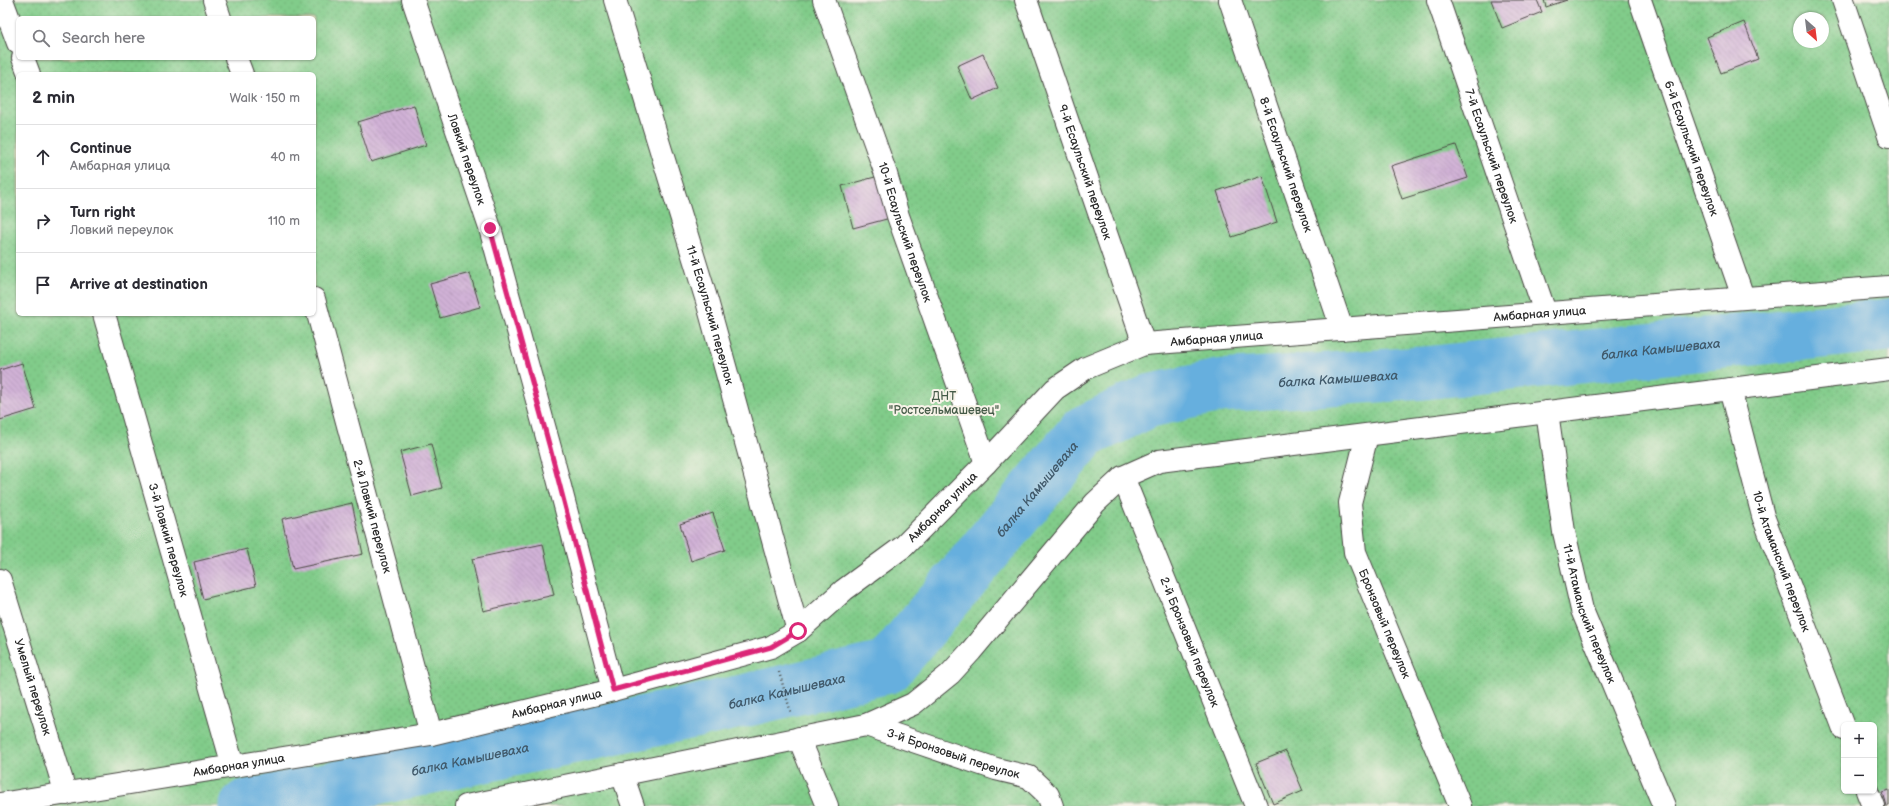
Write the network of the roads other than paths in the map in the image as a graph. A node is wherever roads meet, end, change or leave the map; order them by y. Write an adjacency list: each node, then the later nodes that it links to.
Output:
1 (2, 0): 12 (street)
2 (214, 0): 11 (street)
3 (414, 0): 33 (street, Ловкий переулок)
4 (615, 0): 32 (street, 11-й Есаульский переулок)
5 (824, 0): 29 (street, 10-й Есаульский переулок)
6 (1026, 0): 24 (street, 9-й Есаульский переулок)
7 (1230, 0): 23 (street, 8-й Есаульский переулок)
8 (1438, 0): 21 (street, 7-й Есаульский переулок)
9 (1640, 0): 19 (street, 6-й Есаульский переулок)
10 (1843, 0): 17 (street)
11 (219, 16)
12 (16, 38)
13 (24, 60): 15 (street)
14 (237, 60): 16 (street)
15 (28, 72)
16 (241, 72)
17 (1889, 136)
18 (1889, 287): 19 (street, Амбарная улица)
19 (1743, 297): 21 (street, Амбарная улица)
20 (316, 306): 36 (street, 2-й Ловкий переулок)
21 (1545, 312): 23 (street, Амбарная улица)
22 (105, 316): 38 (street, 3-й Ловкий переулок)
23 (1342, 329): 24 (street, Амбарная улица)
24 (1144, 344): 29 (street, Амбарная улица)
25 (1889, 369): 26 (street)
26 (1730, 389): 27 (street); 34 (street, 10-й Атаманский переулок)
27 (1547, 412): 28 (street); 49 (street, 11-й Атаманский переулок)
28 (1367, 435): 30 (street); 48 (street, Бронзовый переулок)
29 (986, 463): 32 (street, Амбарная улица)
30 (1124, 477): 35 (street); 47 (street, 2-й Бронзовый переулок)
31 (0, 580): 40 (street, Умелый переулок)
32 (798, 631): 33 (street, Амбарная улица)
33 (613, 690): 36 (street, Амбарная улица)
34 (1841, 722)
35 (866, 725): 37 (street); 46 (street, 3-й Бронзовый переулок)
36 (431, 734): 38 (street, Амбарная улица)
37 (799, 738): 39 (street); 45 (street)
38 (233, 766): 40 (street, Амбарная улица)
39 (622, 774): 43 (street); 44 (street)
40 (66, 794): 42 (street, Амбарная улица)
41 (1868, 794): 50 (street)
42 (0, 804)
43 (466, 806)
44 (633, 806)
45 (827, 806)
46 (1052, 806)
47 (1256, 806)
48 (1460, 806)
49 (1664, 806)
50 (1873, 806)

